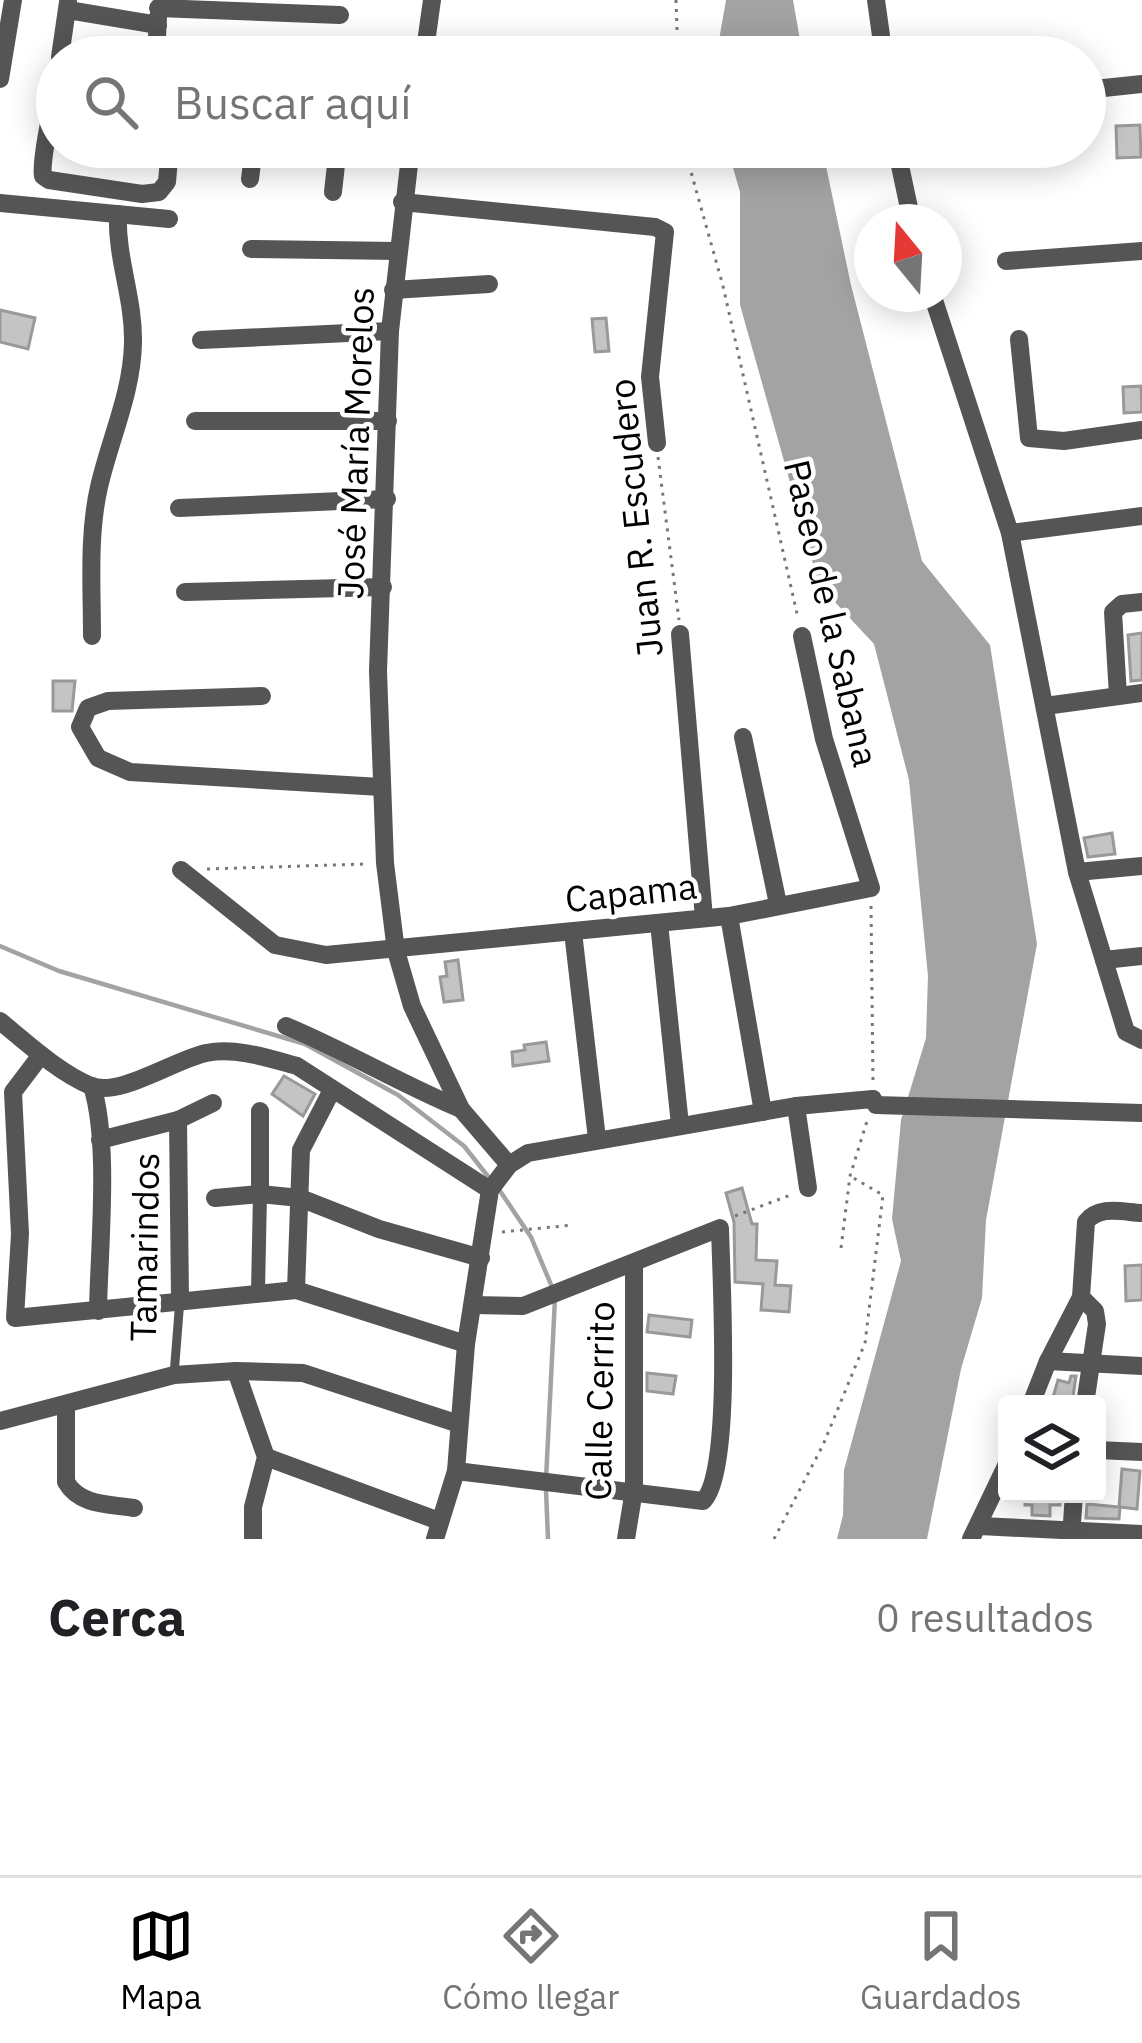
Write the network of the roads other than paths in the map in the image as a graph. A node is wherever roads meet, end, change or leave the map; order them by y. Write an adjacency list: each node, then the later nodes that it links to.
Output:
1 (13, 0): 11 (street)
2 (432, 0): 9 (street)
3 (876, 0): 10 (street)
4 (68, 5): 6 (street); 8 (street)
5 (269, 6): 6 (street); 7 (street)
6 (158, 11)
7 (340, 15)
8 (64, 36)
9 (426, 36)
10 (881, 36)
11 (0, 79)
12 (1142, 84): 13 (street)
13 (1106, 88)
14 (41, 168): 15 (street)
15 (168, 168)
16 (251, 168): 20 (street)
17 (336, 168): 21 (street)
18 (408, 168): 23 (street, José María Morelos)
19 (900, 168): 24 (street)
20 (250, 179)
21 (333, 192)
22 (0, 202): 25 (street)
23 (402, 202): 28 (street, José María Morelos); 40 (street, Juan R. Escudero)
24 (908, 204)
25 (118, 214): 26 (street); 49 (street)
26 (169, 218)
27 (251, 249): 28 (street)
28 (397, 251): 32 (street, José María Morelos)
29 (1142, 251): 30 (street)
30 (1006, 261)
31 (489, 284): 32 (street)
32 (393, 290): 34 (street, José María Morelos)
33 (938, 312): 44 (street)
34 (390, 331): 36 (street); 37 (street, José María Morelos)
35 (1019, 339): 39 (street)
36 (201, 340)
37 (388, 421): 38 (street); 41 (street, José María Morelos)
38 (196, 422)
39 (1142, 430)
40 (657, 443)
41 (387, 499): 42 (street); 45 (street, José María Morelos)
42 (179, 508)
43 (1142, 516): 44 (street)
44 (1010, 533): 54 (street)
45 (383, 587): 46 (street); 56 (street, José María Morelos)
46 (185, 592)
47 (1142, 602): 53 (street)
48 (680, 634): 63 (street, Juan R. Escudero)
49 (92, 635)
50 (802, 636): 60 (street, Paseo de la Sabana)
51 (1142, 693): 53 (street)
52 (262, 696): 56 (street)
53 (1118, 696): 54 (street)
54 (1045, 706): 59 (street)
55 (743, 737): 61 (street)
56 (381, 787): 66 (street, José María Morelos)
57 (1142, 866): 59 (street)
58 (181, 870): 66 (street, Capama)
59 (1077, 872): 68 (street)
60 (871, 888): 61 (street, Capama)
61 (778, 904): 62 (street, Capama)
62 (729, 916): 63 (street, Capama); 80 (street)
63 (704, 918): 64 (street, Capama)
64 (659, 922): 65 (street, Capama); 83 (street)
65 (573, 932): 66 (street, Capama); 84 (street)
66 (396, 951): 78 (street, José María Morelos)
67 (1142, 956): 68 (street)
68 (1105, 960): 71 (street)
69 (0, 1021): 72 (street)
70 (286, 1026): 78 (street)
71 (1142, 1040)
72 (41, 1055): 73 (street); 75 (street)
73 (92, 1086): 74 (street); 85 (street)
74 (332, 1090): 86 (street); 90 (street)
75 (6, 1091): 99 (street)
76 (213, 1103): 82 (street)
77 (796, 1106): 80 (street); 81 (street); 87 (street)
78 (461, 1108): 86 (street)
79 (260, 1111): 88 (street)
80 (763, 1112): 83 (street)
81 (1142, 1113)
82 (178, 1120): 85 (street); 97 (street, Tamarindos)
83 (680, 1125): 84 (street)
84 (597, 1139): 86 (street)
85 (100, 1140): 99 (street)
86 (498, 1179): 92 (street)
87 (808, 1189)
88 (260, 1194): 89 (street); 90 (street); 95 (street)
89 (215, 1198)
90 (300, 1198): 92 (street); 94 (street)
91 (1142, 1213): 96 (street)
92 (481, 1258): 98 (street)
93 (634, 1265): 98 (street); 116 (street, Calle Cerrito); 116 (street)
94 (296, 1290): 95 (street); 100 (street)
95 (258, 1291): 97 (street)
96 (1081, 1297): 101 (street); 102 (street)
97 (180, 1299): 99 (street); 105 (lane, Tamarindos)
98 (473, 1304): 100 (street)
99 (98, 1311)
100 (466, 1344): 110 (street)
101 (1048, 1361): 102 (street); 106 (street)
102 (1090, 1364): 103 (street); 107 (street)
103 (1142, 1366)
104 (236, 1371): 105 (street); 110 (street); 113 (street)
105 (174, 1375): 108 (street)
106 (1035, 1395)
107 (1085, 1395)
108 (66, 1406): 109 (street); 118 (street)
109 (0, 1421)
110 (459, 1424): 114 (street)
111 (1106, 1450): 112 (street)
112 (1142, 1452)
113 (266, 1457): 119 (street); 123 (street)
114 (455, 1471): 116 (street); 119 (street)
115 (998, 1484): 120 (street)
116 (634, 1490): 124 (street, Calle Cerrito)
117 (1073, 1503): 121 (street)
118 (134, 1508)
119 (437, 1530)
120 (975, 1533): 121 (street)
121 (1071, 1534): 122 (street)
122 (1142, 1534)
123 (253, 1539)
124 (626, 1539)

